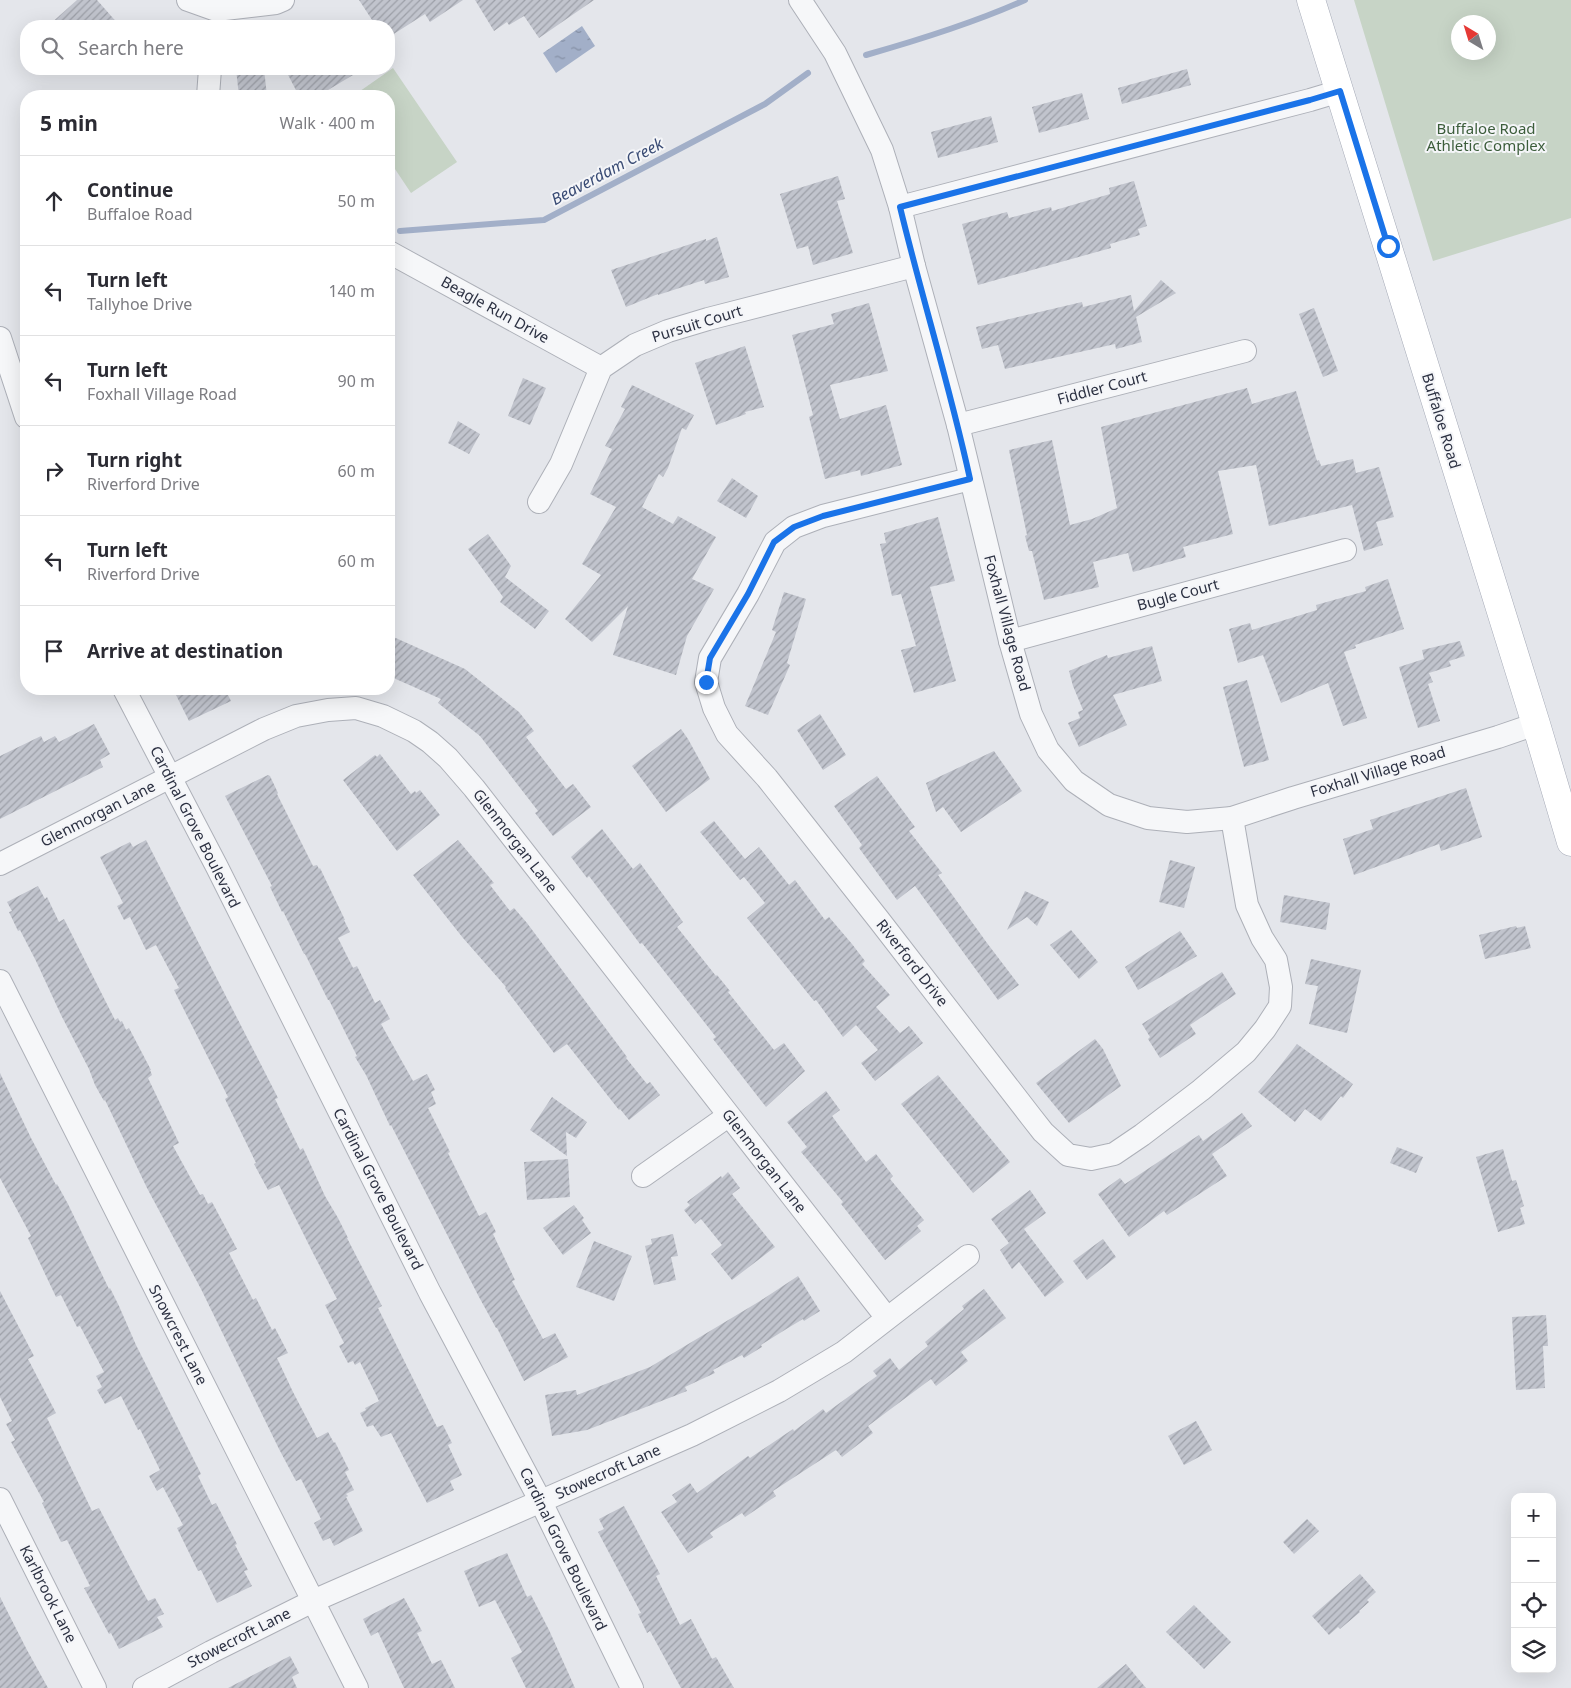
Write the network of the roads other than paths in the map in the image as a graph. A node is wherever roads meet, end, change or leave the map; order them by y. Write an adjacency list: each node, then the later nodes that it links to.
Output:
1 (188, 0): 5 (street)
2 (283, 0): 5 (street)
3 (800, 0): 9 (street, Foxhall Village Road)
4 (1311, 0): 8 (main road, Buffaloe Road)
5 (215, 18)
6 (210, 75): 7 (street)
7 (208, 90)
8 (1340, 91): 9 (street); 22 (main road, Buffaloe Road)
9 (900, 207): 11 (street, Foxhall Village Road)
10 (395, 255): 14 (street, Beagle Run Drive)
11 (914, 266): 14 (street, Pursuit Court); 16 (street, Foxhall Village Road)
12 (0, 338): 15 (street)
13 (1245, 351): 16 (street, Fiddler Court)
14 (601, 368): 18 (street)
15 (20, 399)
16 (958, 425): 17 (street, Foxhall Village Road)
17 (970, 479): 20 (street, Foxhall Village Road); 24 (street, Riverford Drive)
18 (539, 502)
19 (1345, 550): 20 (street, Bugle Court)
20 (1010, 641): 24 (street, Foxhall Village Road)
21 (127, 695): 23 (street, Cardinal Grove Boulevard)
22 (1536, 724): 24 (street, Foxhall Village Road); 25 (main road, Buffaloe Road)
23 (170, 777): 26 (street, Glenmorgan Lane); 28 (street, Glenmorgan Lane); 33 (street, Cardinal Grove Boulevard)
24 (1232, 818)
25 (1571, 842)
26 (0, 864)
27 (0, 981): 34 (street, Snowcrest Lane)
28 (728, 1116): 29 (street); 31 (street, Glenmorgan Lane)
29 (643, 1176)
30 (968, 1256): 31 (street, Stowecroft Lane)
31 (887, 1318): 33 (street, Stowecroft Lane)
32 (0, 1500): 35 (street, Karlbrook Lane)
33 (541, 1502): 34 (street, Stowecroft Lane); 38 (street, Cardinal Grove Boulevard)
34 (313, 1601): 36 (street, Stowecroft Lane); 37 (street, Snowcrest Lane)
35 (95, 1688)
36 (144, 1688)
37 (357, 1688)
38 (632, 1688)

